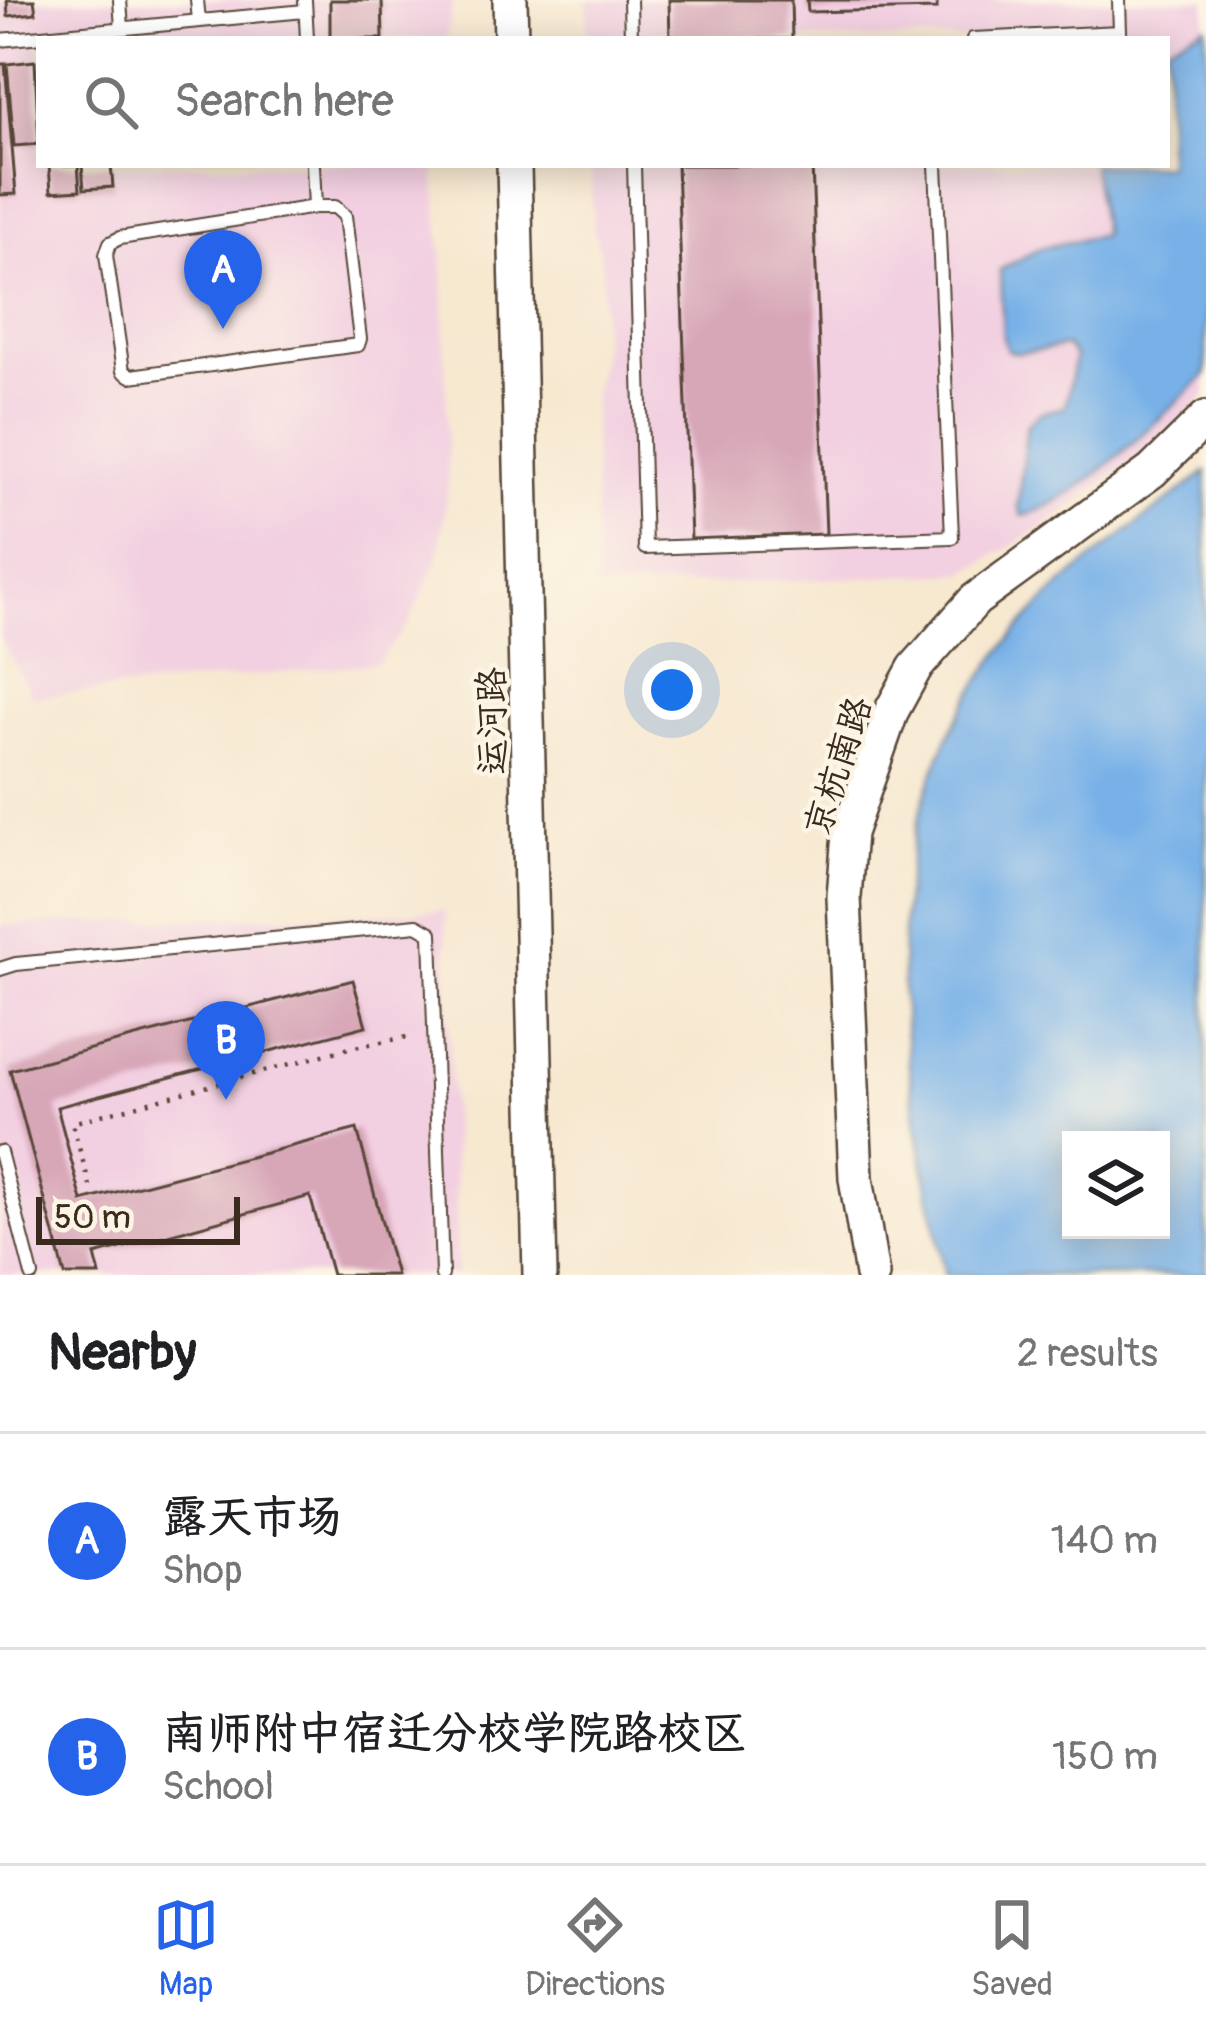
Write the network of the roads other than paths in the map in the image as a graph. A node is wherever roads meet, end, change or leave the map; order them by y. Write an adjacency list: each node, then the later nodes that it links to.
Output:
1 (120, 0): 8 (lane)
2 (197, 0): 7 (lane)
3 (510, 0): 12 (street)
4 (630, 0): 13 (lane)
5 (1119, 0): 14 (lane)
6 (305, 6): 7 (lane); 11 (lane)
7 (199, 21): 8 (lane)
8 (122, 28): 10 (lane)
9 (36, 36): 15 (lane)
10 (41, 36)
11 (307, 36)
12 (511, 36)
13 (631, 36)
14 (1036, 36)
15 (0, 40)
16 (313, 168): 20 (lane)
17 (514, 168): 26 (street, 运河路)
18 (634, 168): 19 (lane)
19 (936, 168)
20 (315, 208): 20 (lane)
21 (1206, 418): 27 (street, 京杭南路)
22 (0, 969): 25 (lane)
23 (0, 1152): 24 (lane)
24 (32, 1275)
25 (442, 1275)
26 (540, 1275)
27 (872, 1275)

